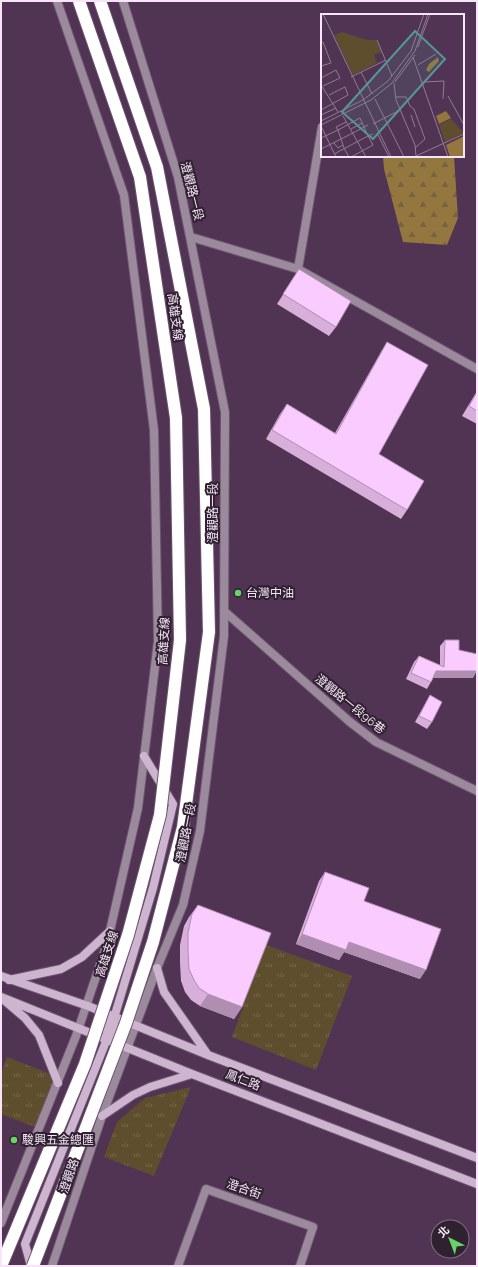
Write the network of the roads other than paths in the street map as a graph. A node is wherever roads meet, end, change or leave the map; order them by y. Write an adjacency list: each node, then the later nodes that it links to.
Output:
1 (57, 1): 10 (street)
2 (79, 1): 31 (highway, 高雄支線, bridge)
3 (100, 1): 32 (highway, 高雄支線, bridge)
4 (123, 1): 6 (street, 澄觀路一段)
5 (321, 133): 7 (street)
6 (191, 237): 7 (street); 9 (street, 澄觀路一段)
7 (298, 269): 8 (street)
8 (477, 369)
9 (224, 611): 11 (street, 澄觀路一段96巷); 13 (street, 澄觀路一段)
10 (144, 756): 12 (street); 19 (main road)
11 (477, 791)
12 (110, 931): 15 (main road); 17 (street)
13 (157, 968): 20 (street, 澄觀路一段); 24 (main road)
14 (1, 976): 15 (main road, 鳳仁路)
15 (9, 980): 17 (main road, 鳳仁路)
16 (1, 997): 21 (main road, 鳳仁路); 26 (main road)
17 (88, 1006): 18 (main road, 鳳仁路); 21 (street)
18 (106, 1014): 19 (main road, 鳳仁路); 22 (main road)
19 (114, 1018): 20 (main road, 鳳仁路); 22 (main road)
20 (136, 1027): 23 (street, 澄觀路); 24 (main road, 鳳仁路)
21 (80, 1028): 22 (main road, 鳳仁路); 26 (street)
22 (110, 1041): 23 (main road, 鳳仁路); 32 (main road)
23 (128, 1048): 25 (main road, 鳳仁路); 27 (street, 澄觀路)
24 (208, 1055): 28 (main road, 鳳仁路)
25 (192, 1074): 27 (main road); 29 (main road, 鳳仁路)
26 (58, 1083): 30 (street)
27 (102, 1116): 33 (street, 澄觀路)
28 (477, 1158)
29 (477, 1184)
30 (1, 1224)
31 (1, 1266)
32 (32, 1266)
33 (52, 1266)
34 (178, 1266): 35 (street, 澄合街)
35 (300, 1266)

